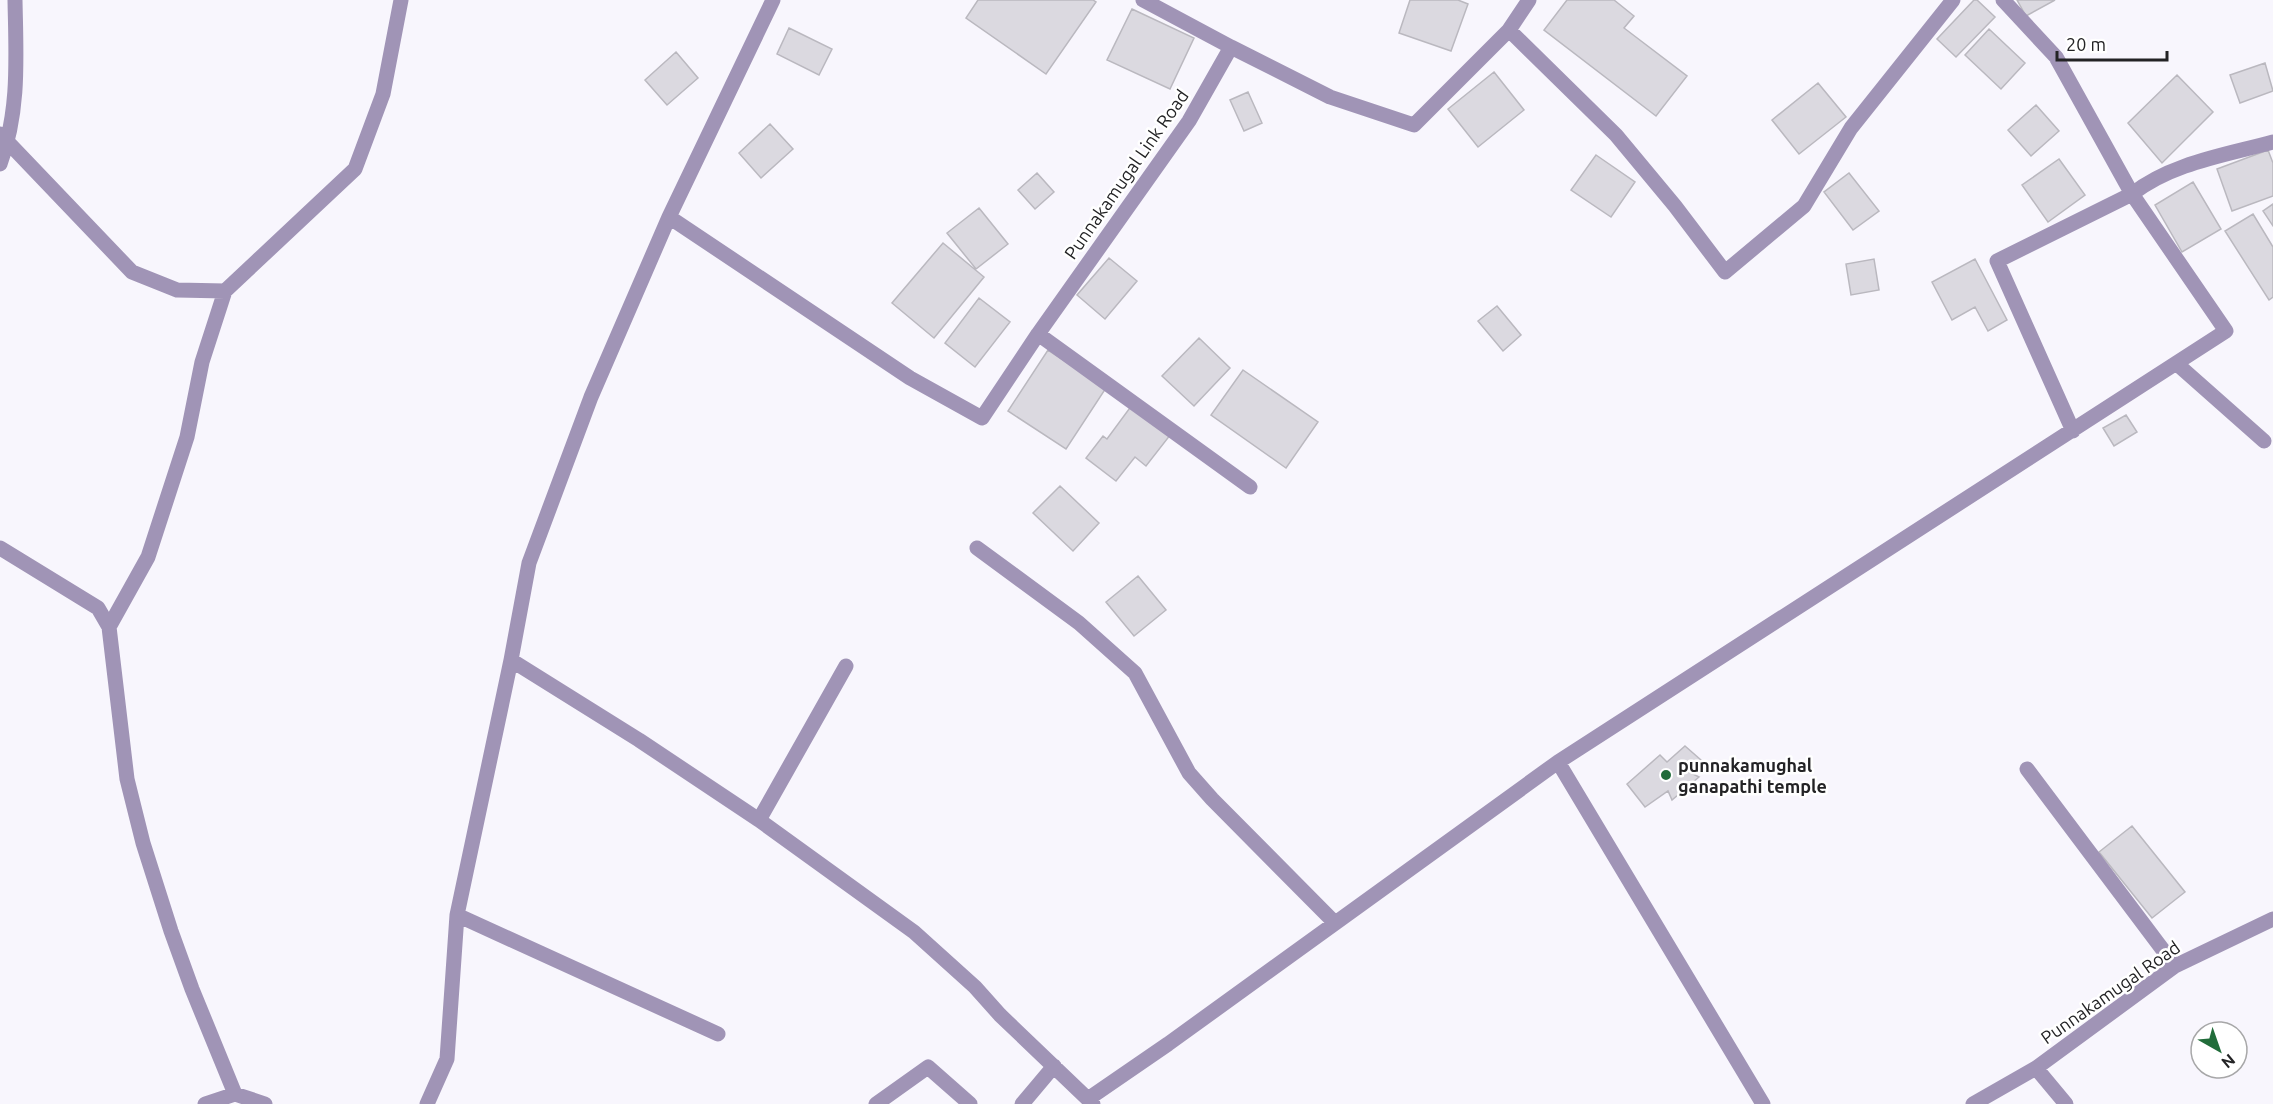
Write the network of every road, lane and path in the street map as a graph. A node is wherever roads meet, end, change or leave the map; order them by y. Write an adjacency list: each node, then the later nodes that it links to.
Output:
1 (15, 0): 10 (street)
2 (401, 0): 15 (street)
3 (773, 0): 14 (street)
4 (1143, 0): 9 (street)
5 (1529, 0): 8 (street)
6 (1953, 0): 8 (street)
7 (2003, 0): 13 (street)
8 (1509, 30): 9 (street)
9 (1231, 47): 16 (street, Punnakamugal Link Road)
10 (4, 137): 12 (street); 15 (street)
11 (2273, 142): 13 (street)
12 (0, 164)
13 (2132, 194): 17 (street); 18 (street)
14 (669, 217): 16 (street, Punnakamugal Link Road); 24 (street)
15 (225, 291): 23 (street)
16 (1038, 334): 20 (street)
17 (2176, 364): 18 (street); 19 (street)
18 (2073, 431): 26 (street)
19 (2264, 441)
20 (1250, 487)
21 (0, 548): 23 (street)
22 (977, 548): 31 (street)
23 (109, 627): 36 (street)
24 (511, 660): 28 (street); 29 (street)
25 (846, 666): 28 (street)
26 (1558, 762): 31 (street); 44 (street)
27 (2027, 769): 32 (street)
28 (759, 820): 34 (street)
29 (457, 915): 33 (street); 40 (street)
30 (2273, 919): 32 (street, Punnakamugal Road)
31 (1334, 922): 37 (street)
32 (2175, 966): 35 (street, Punnakamugal Road)
33 (718, 1034)
34 (1054, 1066): 37 (street); 43 (street)
35 (2036, 1068): 45 (street, Punnakamugal Road); 46 (street)
36 (235, 1094): 38 (street); 39 (street)
37 (1090, 1101)
38 (205, 1104)
39 (265, 1104)
40 (427, 1104)
41 (876, 1104): 42 (street)
42 (970, 1104)
43 (1022, 1104)
44 (1763, 1104)
45 (1973, 1104)
46 (2066, 1104)

